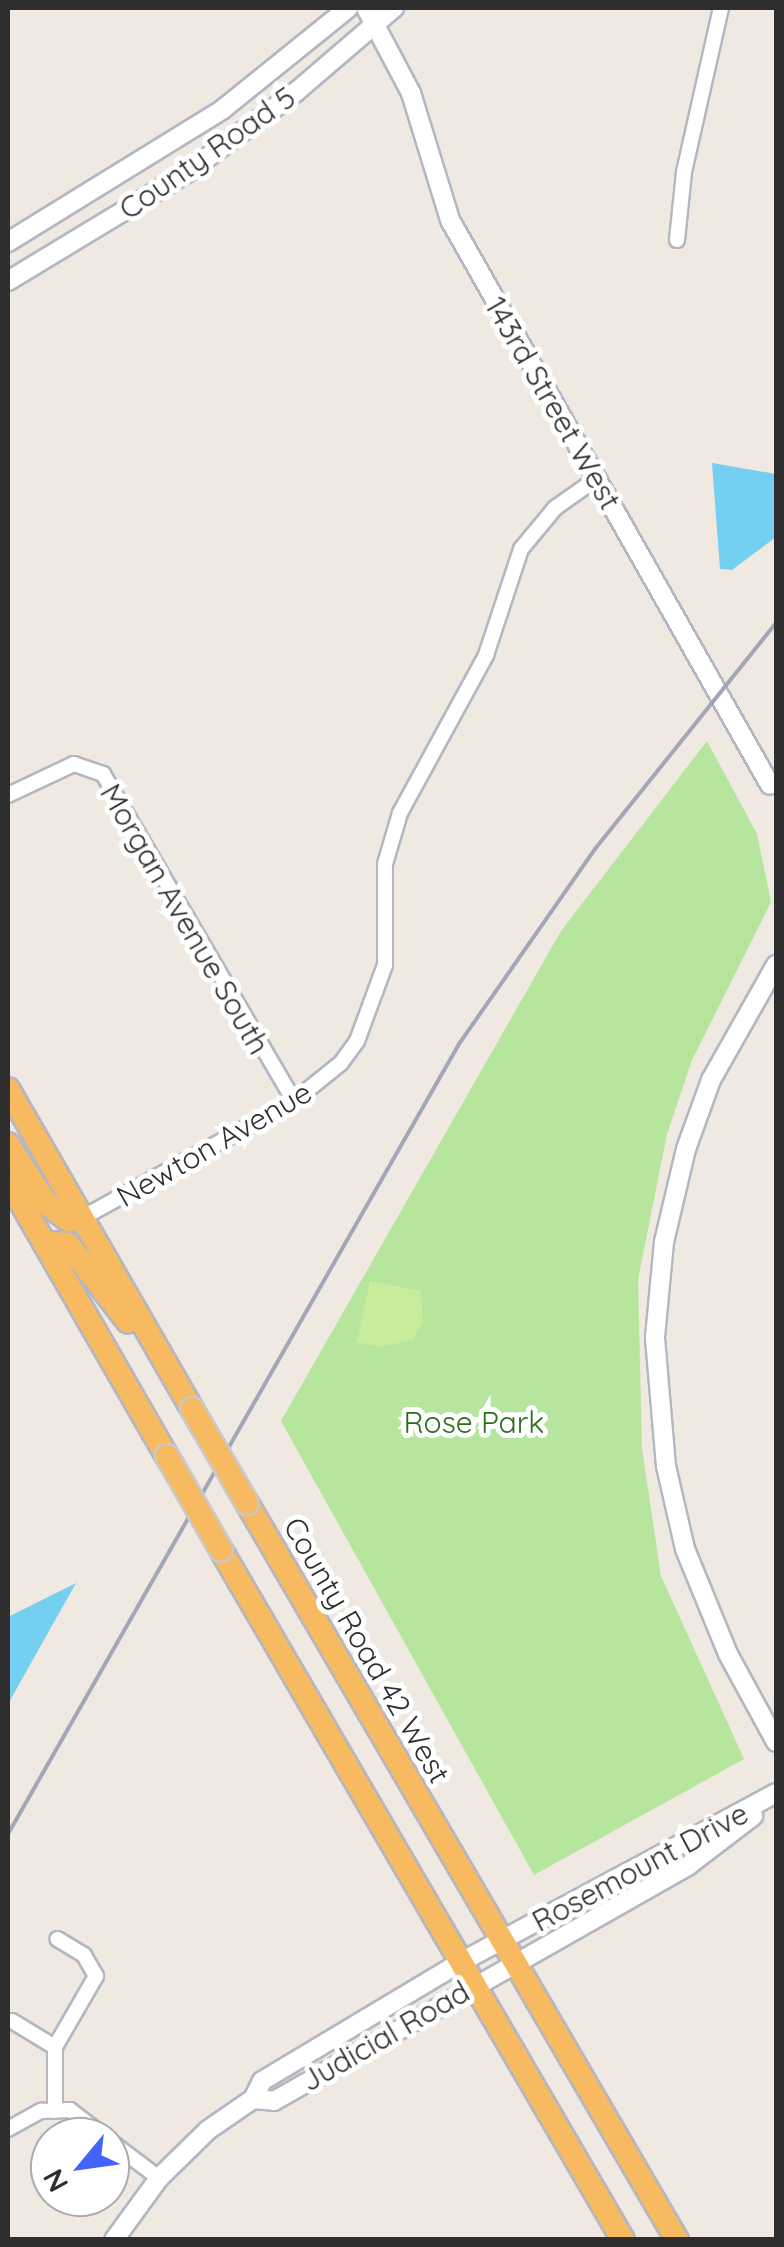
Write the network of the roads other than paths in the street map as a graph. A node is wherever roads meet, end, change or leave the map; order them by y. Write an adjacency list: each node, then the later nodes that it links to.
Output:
1 (348, 8): 7 (street, County Road 5)
2 (366, 8): 5 (street, 143rd Street West)
3 (394, 8): 5 (street, County Road 5)
4 (720, 8): 6 (street)
5 (376, 25): 8 (street, County Road 5); 9 (street, 143rd Street West)
6 (678, 240)
7 (8, 242)
8 (8, 281)
9 (596, 479): 10 (street, 143rd Street West); 14 (street, Newton Avenue)
10 (774, 789)
11 (8, 795): 14 (street, Morgan Avenue South)
12 (776, 965): 20 (street)
13 (8, 1090): 17 (highway, County Road 42 West)
14 (294, 1102): 17 (street, Newton Avenue)
15 (8, 1144): 17 (highway)
16 (8, 1180): 18 (highway)
17 (82, 1218): 19 (highway, County Road 42 West)
18 (44, 1243): 19 (highway); 24 (highway, bridge)
19 (192, 1409): 23 (highway, County Road 42 West, bridge)
20 (776, 1742)
21 (776, 1796): 23 (street, Rosemount Drive)
22 (57, 1939): 27 (street)
23 (508, 1950): 24 (street, Judicial Road); 25 (street, Judicial Road); 36 (highway, County Road 42 West)
24 (462, 1962): 25 (highway); 28 (street, Judicial Road)
25 (474, 1984): 28 (street, Judicial Road); 35 (highway)
26 (12, 2021): 27 (street)
27 (56, 2047): 29 (street)
28 (253, 2099): 33 (street, Judicial Road)
29 (55, 2111): 30 (street); 31 (street)
30 (79, 2117)
31 (8, 2129)
32 (130, 2156): 33 (street)
33 (160, 2178): 34 (street, Judicial Road)
34 (114, 2240)
35 (623, 2240)
36 (677, 2240)

